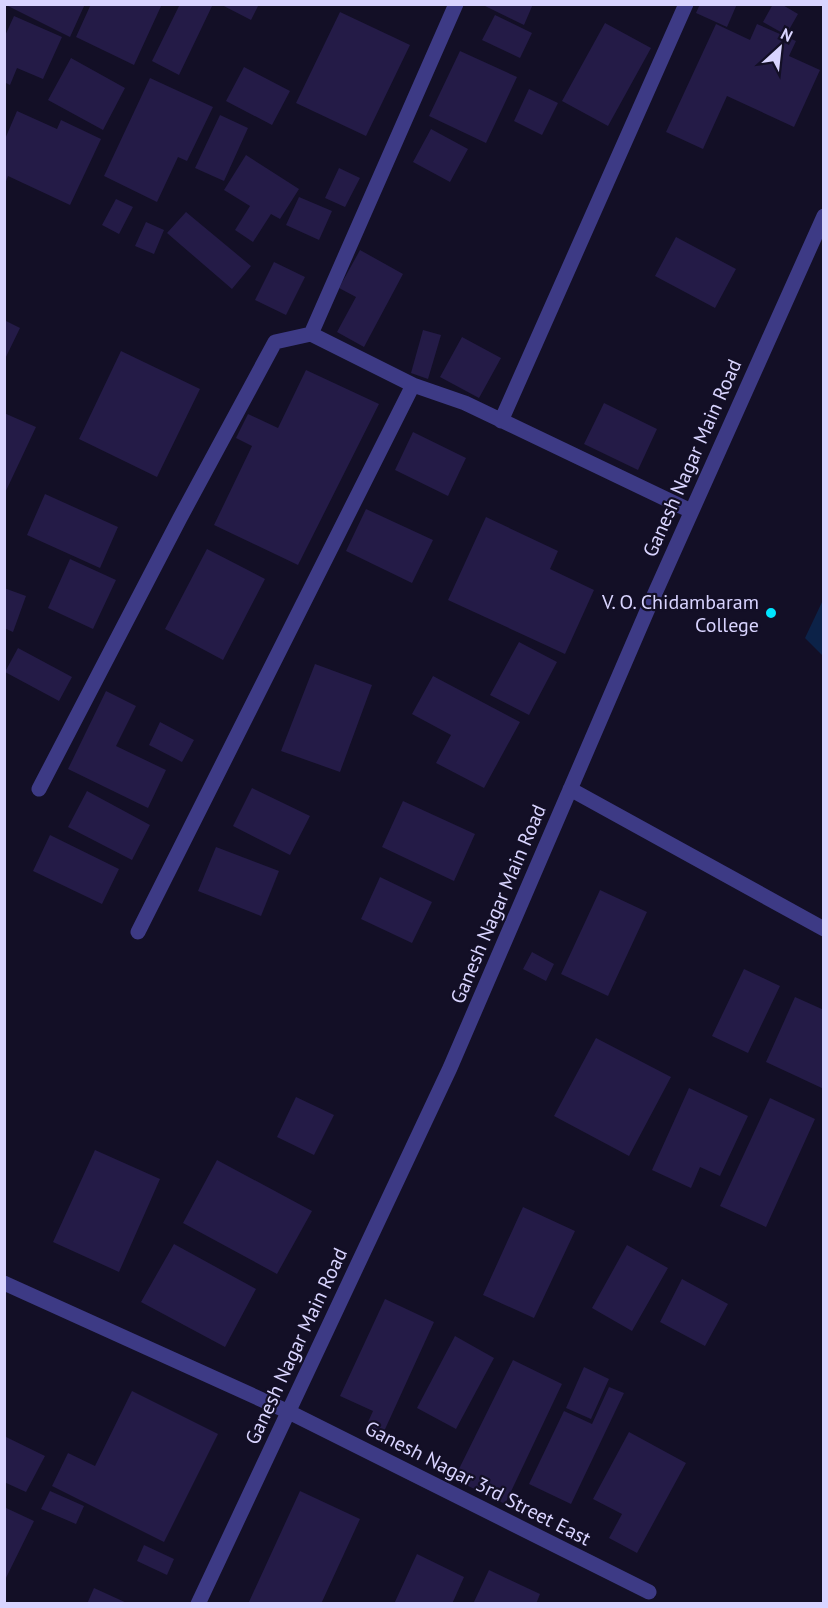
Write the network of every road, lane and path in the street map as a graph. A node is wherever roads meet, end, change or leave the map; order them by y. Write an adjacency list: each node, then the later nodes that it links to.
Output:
1 (456, 4): 4 (street)
2 (686, 4): 6 (street)
3 (824, 216): 7 (street, Ganesh Nagar Main Road)
4 (311, 334): 5 (street); 8 (street)
5 (413, 385): 6 (street); 11 (street)
6 (501, 421): 7 (street)
7 (691, 511): 9 (street, Ganesh Nagar Main Road)
8 (39, 789)
9 (570, 789): 10 (street); 13 (street, Ganesh Nagar Main Road)
10 (824, 929)
11 (138, 932)
12 (4, 1283): 13 (street, Ganesh Nagar 3rd Street East)
13 (289, 1412): 14 (street, Ganesh Nagar 3rd Street East); 15 (street, Ganesh Nagar Main Road)
14 (649, 1592)
15 (198, 1604)

